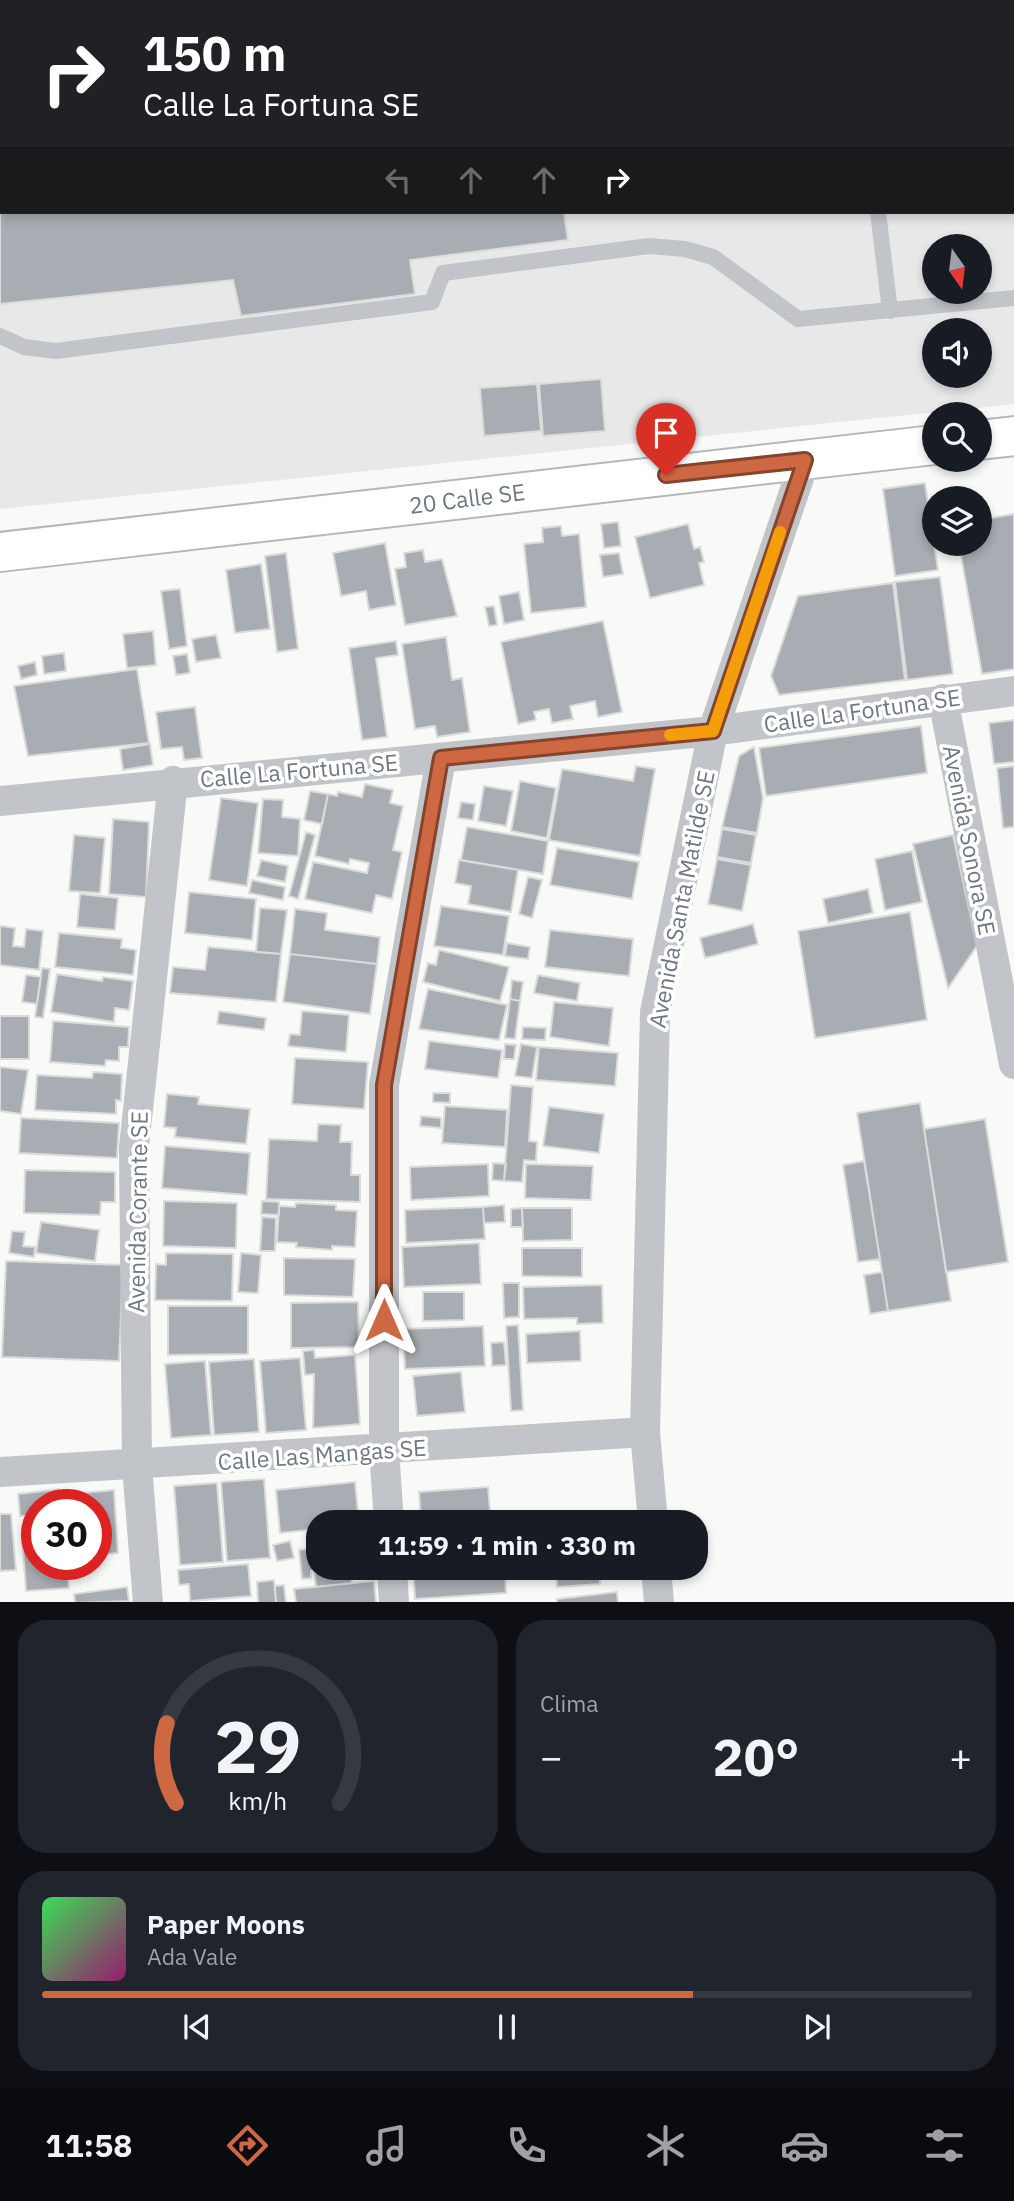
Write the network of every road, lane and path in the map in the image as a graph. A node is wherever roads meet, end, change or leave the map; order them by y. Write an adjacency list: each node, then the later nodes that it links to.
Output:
1 (878, 214): 3 (lane)
2 (1014, 298): 3 (lane)
3 (890, 311): 4 (lane)
4 (0, 336)
5 (1014, 436): 6 (street)
6 (992, 439)
7 (922, 446): 8 (street, 20 Calle SE)
8 (805, 460): 9 (street, 20 Calle SE); 12 (street, Avenida Santa Matilde SE)
9 (0, 552)
10 (1014, 691): 11 (street, Calle La Fortuna SE)
11 (943, 699): 12 (street, Calle La Fortuna SE); 16 (street, Avenida Sonora SE)
12 (713, 731): 13 (street, Calle La Fortuna SE); 17 (street, Avenida Santa Matilde SE)
13 (441, 758): 14 (street, Calle La Fortuna SE); 18 (street)
14 (173, 781): 15 (street, Calle La Fortuna SE); 19 (street, Avenida Corante SE)
15 (0, 801)
16 (1013, 1051)
17 (645, 1432): 18 (street, Calle Las Mangas SE); 22 (street, Avenida Santa Matilde SE)
18 (384, 1450): 19 (street, Calle Las Mangas SE); 21 (street)
19 (137, 1466): 20 (street, Calle Las Mangas SE); 25 (street, Avenida Corante SE)
20 (0, 1472)
21 (388, 1510)
22 (652, 1510)
23 (393, 1580): 26 (street)
24 (657, 1580): 27 (street)
25 (148, 1602)
26 (394, 1602)
27 (659, 1602)

